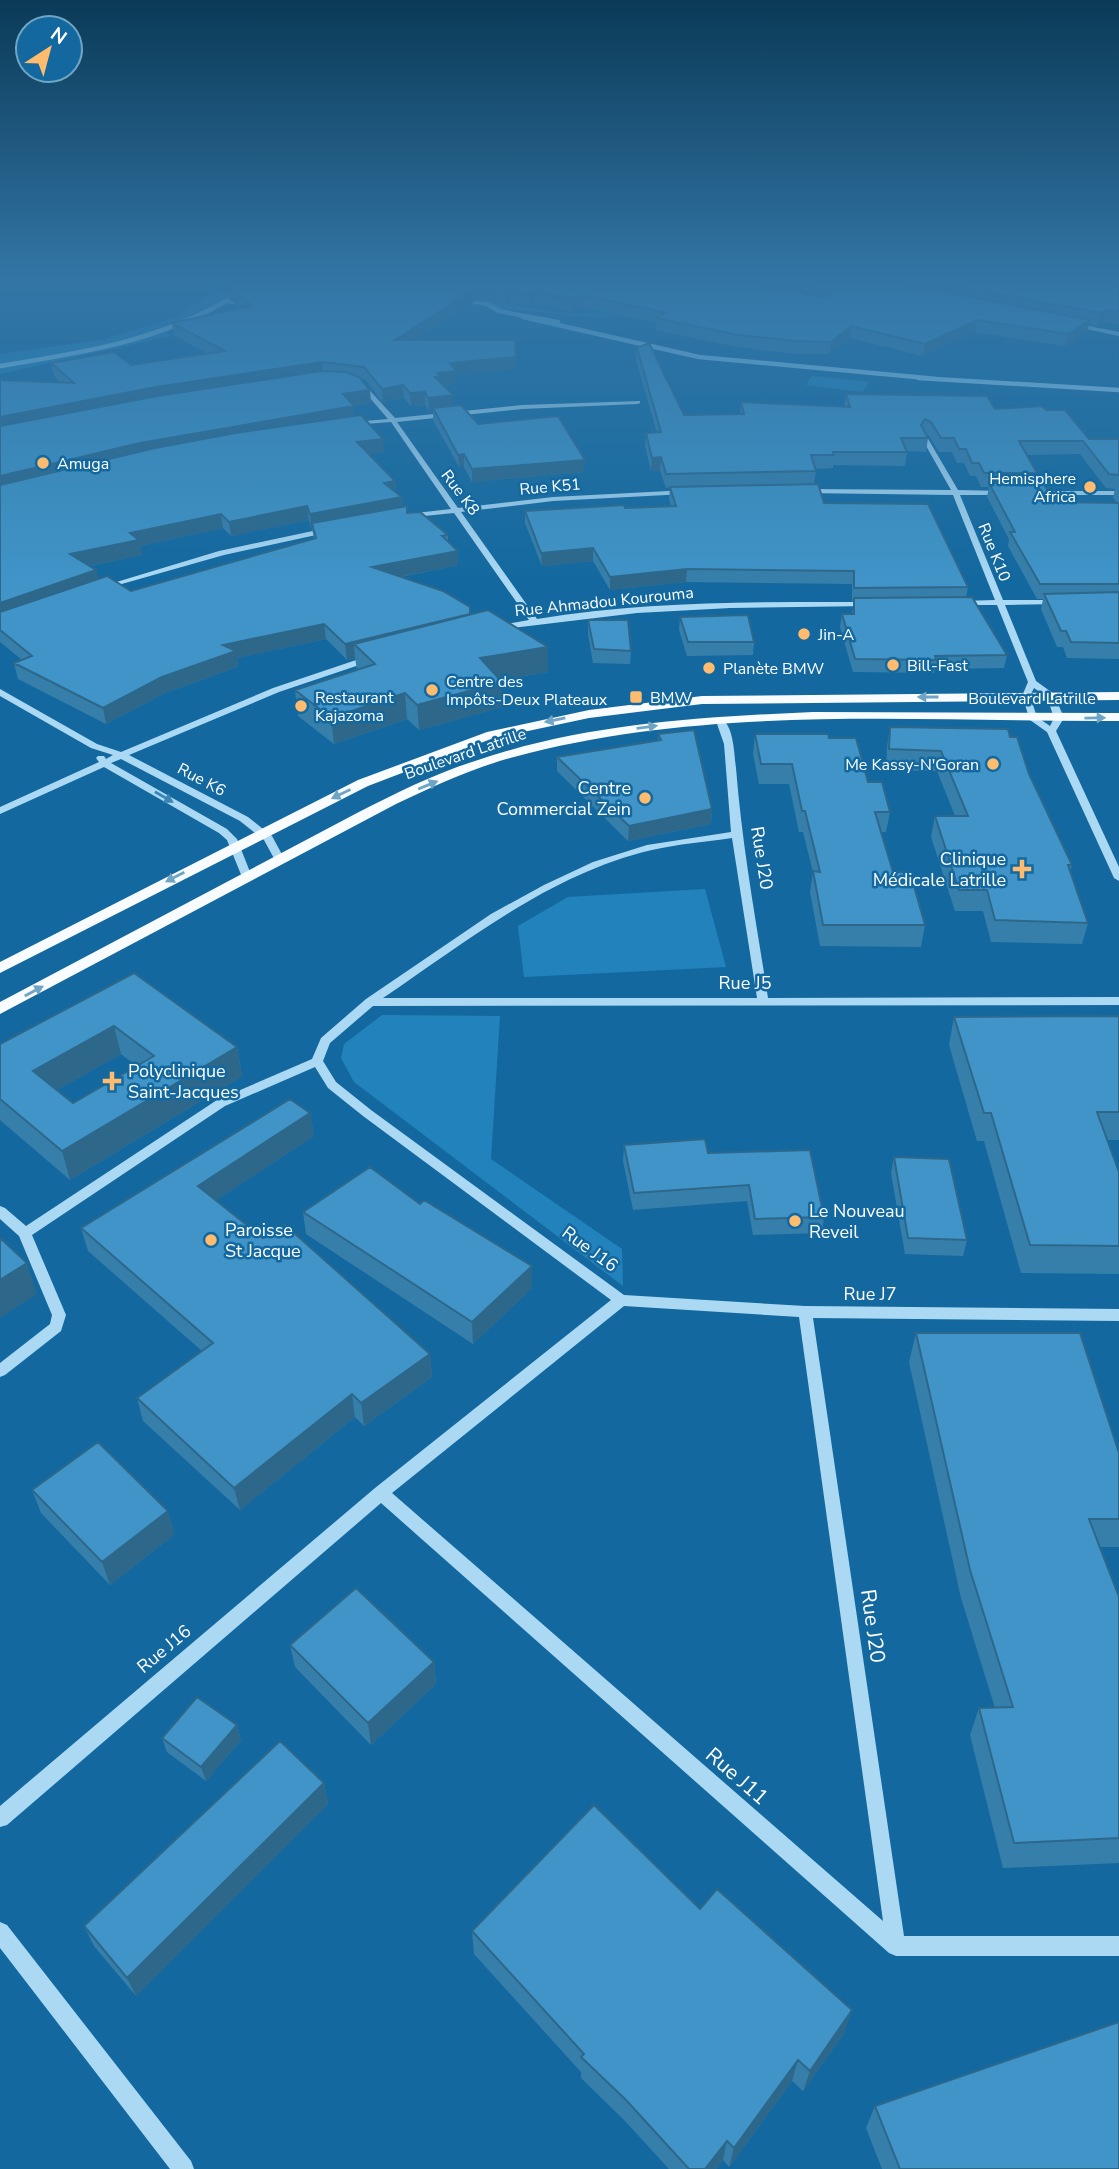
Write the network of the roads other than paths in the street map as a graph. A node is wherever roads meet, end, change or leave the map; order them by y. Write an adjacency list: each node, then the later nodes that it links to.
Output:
1 (352, 379): 3 (street, Rue K8)
2 (638, 402): 3 (street)
3 (392, 419): 4 (street); 12 (street, Rue K8)
4 (339, 426)
5 (924, 437): 8 (street, Rue K10)
6 (789, 491): 8 (street)
7 (694, 492): 12 (street, Rue K51)
8 (956, 493): 9 (street); 16 (street, Rue K10)
9 (1010, 493)
10 (1024, 493): 11 (street)
11 (1119, 493)
12 (457, 509): 13 (street, Rue K51); 20 (street, Rue K8)
13 (397, 518)
14 (334, 528): 15 (street)
15 (97, 589)
16 (1001, 602): 17 (street); 19 (street); 23 (street, Rue K10)
17 (1066, 602)
18 (886, 603): 20 (street, Rue Ahmadou Kourouma)
19 (952, 603)
20 (534, 621): 21 (street, Rue Ahmadou Kourouma)
21 (494, 629)
22 (387, 654): 33 (street)
23 (1032, 682): 25 (street); 26 (street)
24 (0, 692): 32 (street, Rue K6)
25 (1026, 696): 26 (main road, Boulevard Latrille); 28 (street); 36 (main road, Boulevard Latrille, one-way to 36)
26 (1051, 696): 27 (main road, Boulevard Latrille); 31 (street)
27 (1119, 696)
28 (1033, 718): 30 (main road, Boulevard Latrille); 31 (main road, Boulevard Latrille)
29 (1119, 718): 31 (main road, Boulevard Latrille, one-way to 29)
30 (721, 721): 37 (street, Rue J20); 39 (main road, Boulevard Latrille, one-way to 30)
31 (1055, 724): 41 (street)
32 (94, 746): 33 (street, Rue K6); 34 (street)
33 (121, 755): 34 (street); 36 (street, Rue K6)
34 (104, 764): 35 (street); 38 (street, Rue K6, one-way to 38)
35 (0, 811)
36 (263, 832): 38 (main road, Boulevard Latrille); 39 (street, Rue K6)
37 (736, 834): 43 (street, Rue J20); 45 (street)
38 (236, 845): 40 (street); 42 (main road, Boulevard Latrille, one-way to 42)
39 (280, 860): 40 (main road, Boulevard Latrille)
40 (247, 877): 46 (main road, Boulevard Latrille, one-way to 40)
41 (1119, 878)
42 (0, 968)
43 (763, 1001): 44 (street, Rue J5); 45 (street, Rue J5)
44 (1119, 1001)
45 (370, 1002): 47 (street)
46 (0, 1009)
47 (317, 1061): 49 (street); 50 (street, Rue J16)
48 (0, 1211): 49 (street)
49 (25, 1233): 53 (street)
50 (621, 1300): 51 (street, Rue J7); 54 (street, Rue J16)
51 (805, 1312): 52 (street, Rue J7); 57 (street, Rue J20)
52 (1119, 1315)
53 (0, 1371)
54 (381, 1493): 55 (street, Rue J16); 57 (street, Rue J11)
55 (0, 1818)
56 (0, 1932): 59 (street)
57 (896, 1945): 58 (street)
58 (1119, 1946)
59 (183, 2169)

